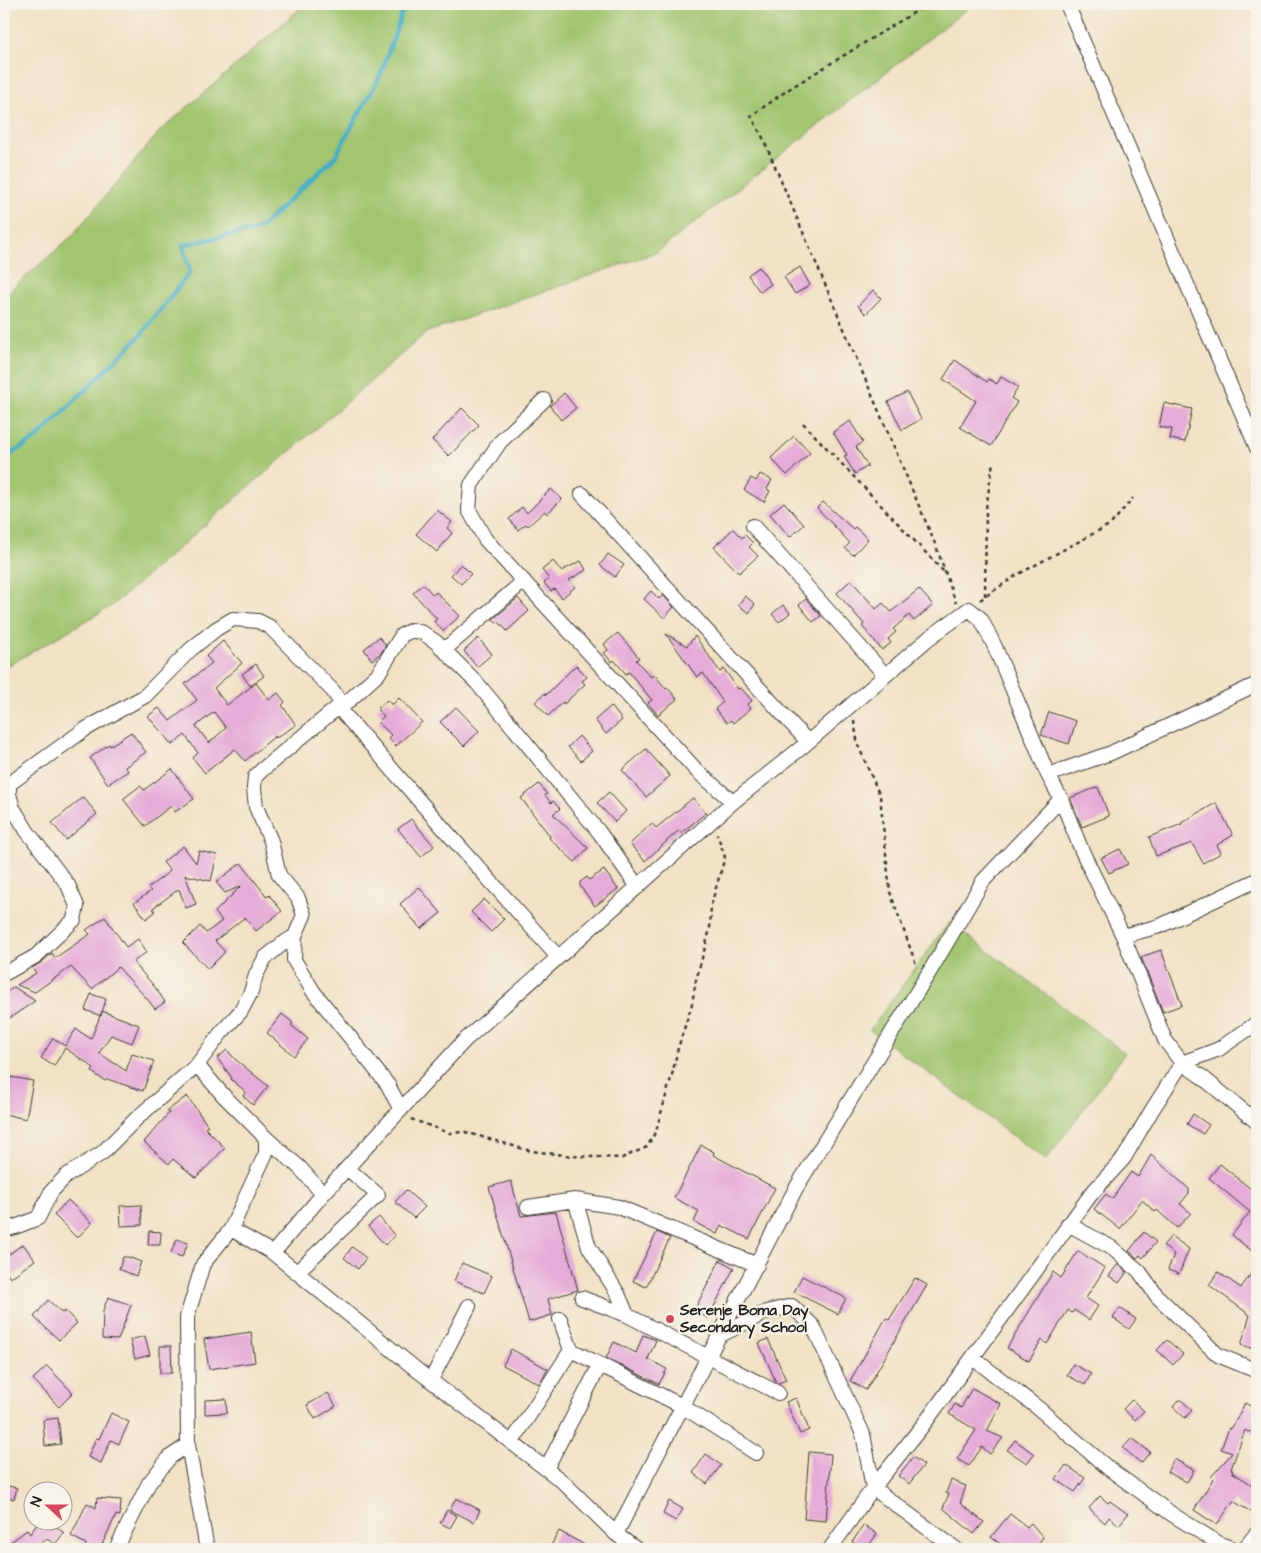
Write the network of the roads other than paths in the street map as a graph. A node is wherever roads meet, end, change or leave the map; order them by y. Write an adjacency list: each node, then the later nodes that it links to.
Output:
1 (1068, 4): 3 (street)
2 (544, 400): 6 (street)
3 (1257, 448)
4 (582, 494): 11 (street)
5 (753, 526): 8 (street)
6 (524, 581): 7 (street); 14 (street)
7 (444, 650): 10 (street); 16 (street)
8 (885, 675): 11 (street); 12 (street)
9 (1257, 684): 12 (street)
10 (340, 706): 17 (street); 19 (street); 20 (street)
11 (808, 742): 14 (street)
12 (1048, 775): 13 (street)
13 (1061, 799): 18 (street); 35 (street)
14 (733, 802): 16 (street)
15 (1257, 880): 18 (street)
16 (638, 886): 19 (street)
17 (295, 936): 23 (street); 24 (street)
18 (1123, 936): 22 (street)
19 (558, 957): 24 (street)
20 (4, 974)
21 (1257, 1023): 22 (street)
22 (1182, 1063): 25 (street); 31 (street)
23 (197, 1065): 26 (street); 33 (street)
24 (399, 1112): 27 (street)
25 (1257, 1122)
26 (266, 1138): 28 (street); 32 (street)
27 (347, 1168): 28 (street); 36 (street)
28 (323, 1194): 34 (street)
29 (575, 1200): 30 (street); 35 (street); 39 (street)
30 (528, 1207)
31 (1068, 1224): 44 (street); 46 (street)
32 (231, 1229): 34 (street); 51 (street)
33 (4, 1230)
34 (273, 1253): 36 (street)
35 (757, 1265): 41 (street)
36 (297, 1272): 47 (street)
37 (582, 1298): 39 (street)
38 (469, 1306): 47 (street)
39 (627, 1316): 43 (street)
40 (560, 1319): 42 (street)
41 (721, 1334): 43 (street); 54 (street)
42 (571, 1350): 45 (street); 50 (street)
43 (708, 1358): 48 (street); 49 (street)
44 (973, 1358): 54 (street); 62 (street)
45 (600, 1365): 49 (street); 53 (street)
46 (1257, 1371)
47 (431, 1380): 50 (street)
48 (778, 1394)
49 (682, 1406): 52 (street); 56 (street)
50 (512, 1442): 53 (street)
51 (188, 1445): 57 (street); 58 (street)
52 (756, 1452)
53 (546, 1469): 56 (street)
54 (873, 1488): 60 (street); 61 (street)
55 (1257, 1533): 63 (street)
56 (616, 1534): 59 (street)
57 (116, 1549)
58 (207, 1549)
59 (636, 1549)
60 (830, 1549)
61 (956, 1549)
62 (1234, 1549)
63 (1244, 1549)

